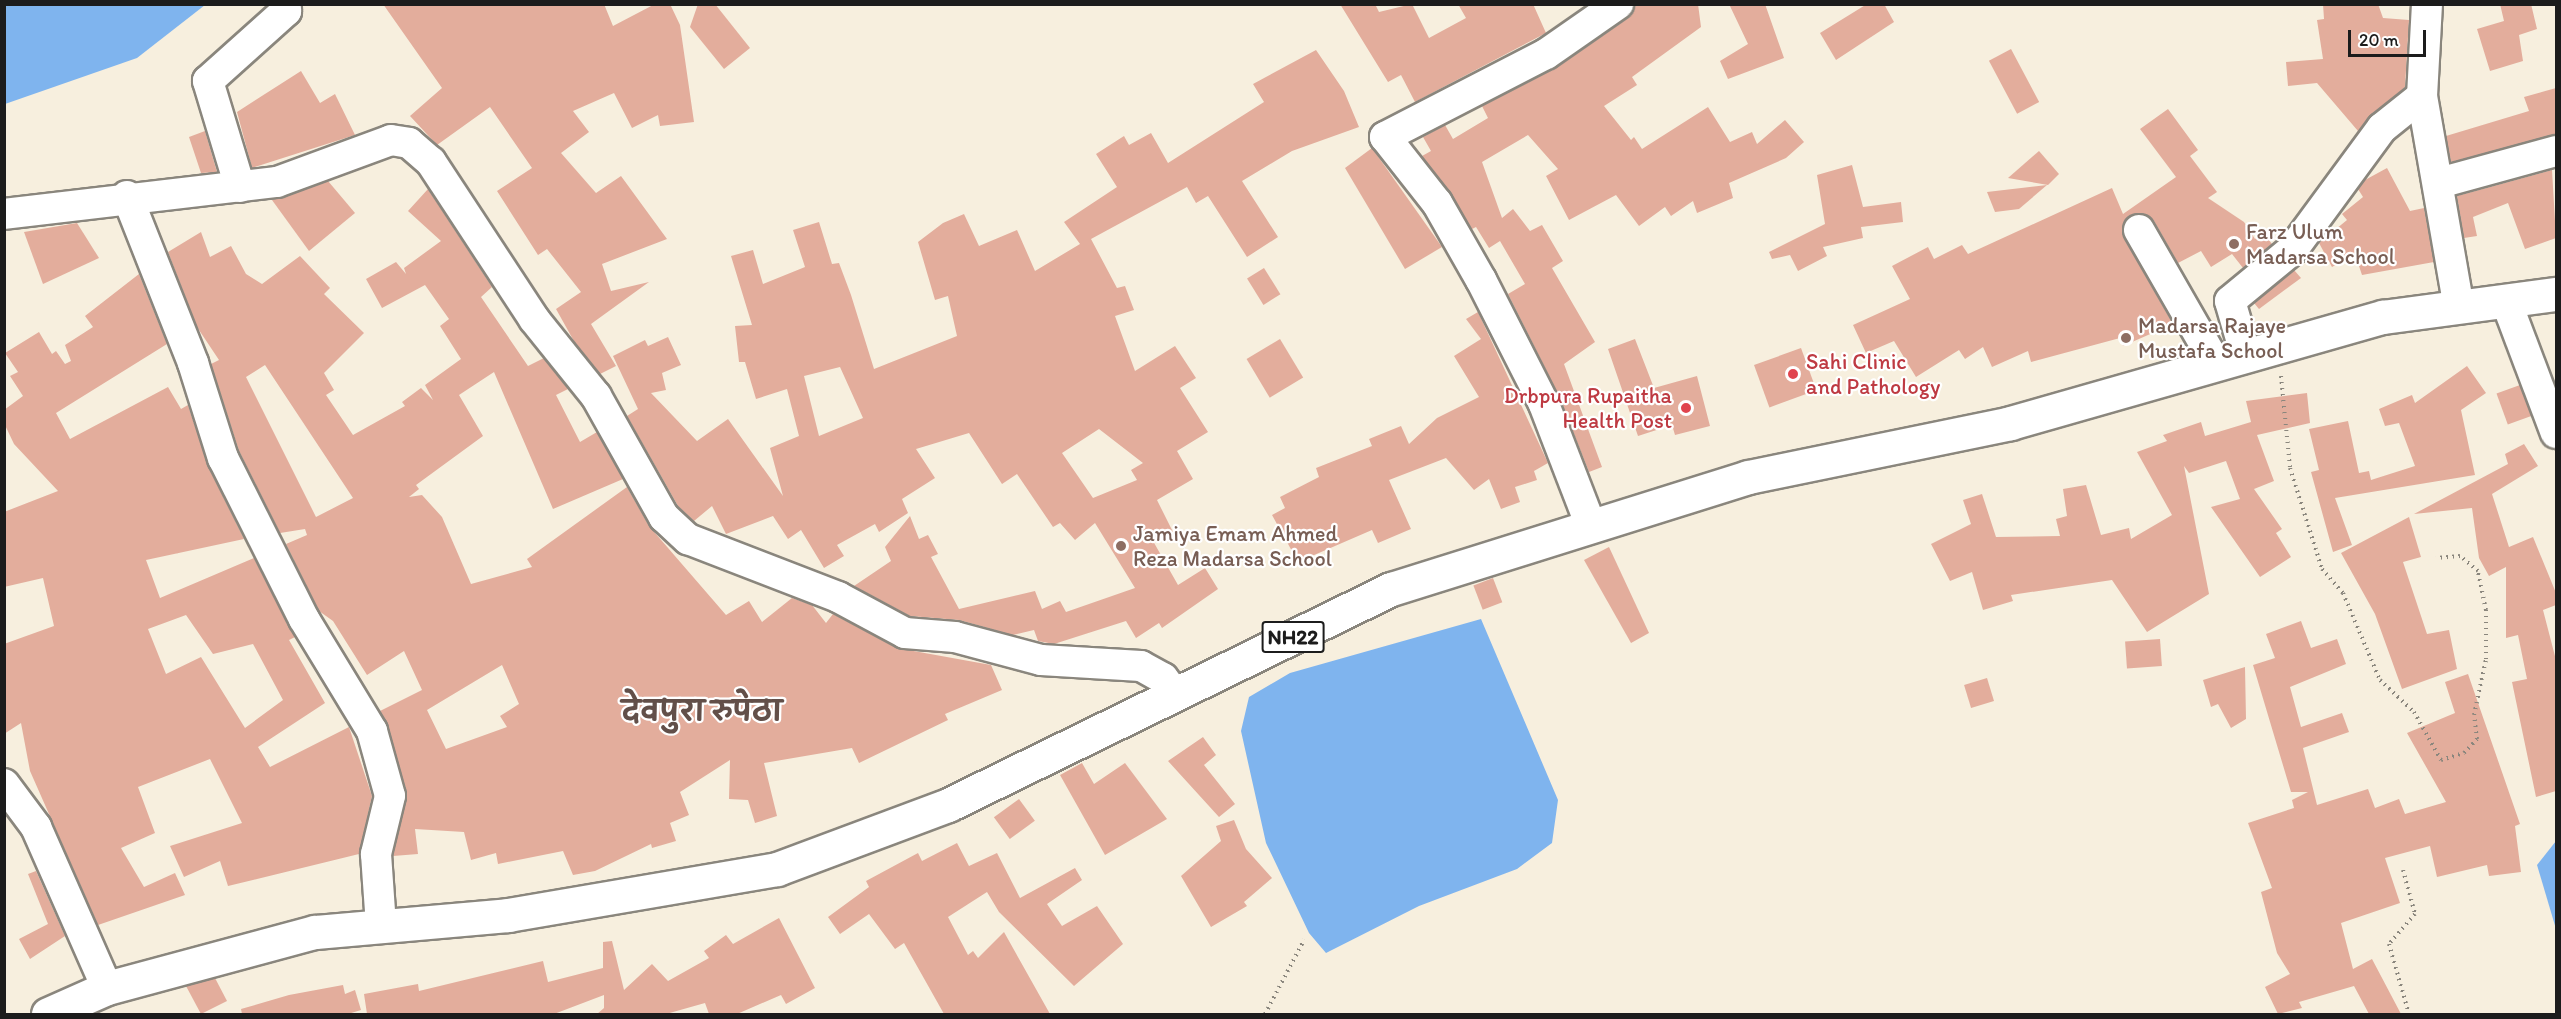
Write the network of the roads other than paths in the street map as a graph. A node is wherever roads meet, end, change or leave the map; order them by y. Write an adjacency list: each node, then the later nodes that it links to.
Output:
1 (285, 4): 7 (street)
2 (1618, 4): 16 (street)
3 (2427, 4): 4 (street)
4 (2422, 96): 6 (street); 14 (street)
5 (2556, 152): 6 (street)
6 (2439, 183): 13 (street)
7 (240, 187): 8 (street); 17 (street)
8 (127, 196): 9 (street); 19 (street)
9 (4, 214)
10 (2139, 230): 14 (street)
11 (2556, 294): 12 (main road, NH22)
12 (2506, 301): 13 (main road, NH22); 15 (street)
13 (2459, 307): 14 (main road, NH22)
14 (2231, 360): 16 (main road, NH22)
15 (2556, 433)
16 (1591, 526): 17 (main road, NH22)
17 (1175, 694): 19 (main road, NH22)
18 (4, 784): 20 (street)
19 (381, 926): 20 (main road, NH22)
20 (106, 988): 21 (main road, NH22)
21 (48, 1014)

